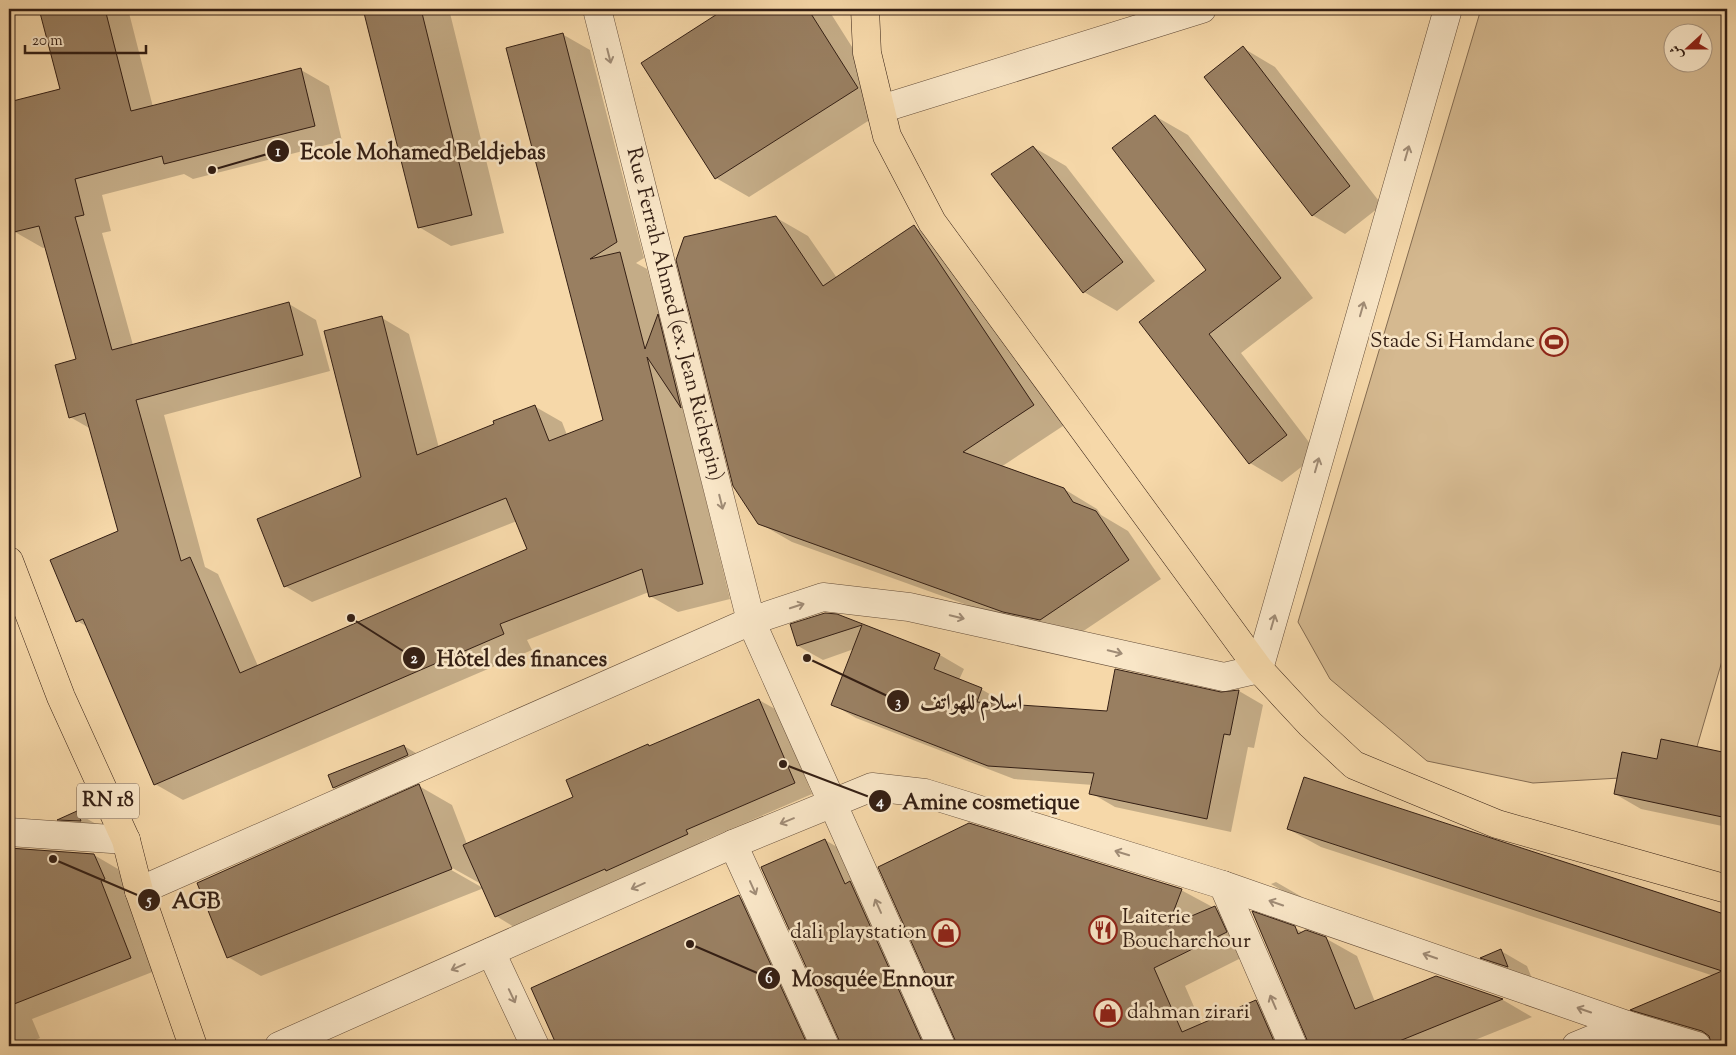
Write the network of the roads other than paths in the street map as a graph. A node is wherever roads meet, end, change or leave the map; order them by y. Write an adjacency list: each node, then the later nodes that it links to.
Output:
1 (597, 9): 7 (street, Rue Ferrah Ahmed (ex. Jean Richepin), one-way to 7)
2 (865, 9): 5 (main road)
3 (1202, 9): 5 (street)
4 (1448, 9): 8 (street, one-way to 4)
5 (881, 109): 8 (main road)
6 (9, 561): 11 (main road, RN 18)
7 (751, 621): 8 (street, one-way to 8); 9 (street, Rue Ferrah Ahmed (ex. Jean Richepin)); 15 (street)
8 (1259, 668): 14 (main road)
9 (832, 803): 12 (street, one-way to 12); 13 (street, one-way to 9); 22 (street, Rue Ferrah Ahmed (ex. Jean Richepin), one-way to 9)
10 (9, 832): 11 (street)
11 (126, 840): 15 (main road, RN 18)
12 (733, 844): 16 (street, one-way to 16); 21 (street, one-way to 21)
13 (1223, 885): 17 (street, one-way to 13); 23 (street, one-way to 13)
14 (1727, 889)
15 (139, 891): 18 (main road, RN 18)
16 (491, 952): 19 (street, one-way to 19); 20 (street, one-way to 20)
17 (1630, 1035): 24 (street); 25 (street)
18 (193, 1046)
19 (279, 1046)
20 (535, 1046)
21 (825, 1046)
22 (941, 1046)
23 (1293, 1046)
24 (1576, 1046)
25 (1696, 1046)

